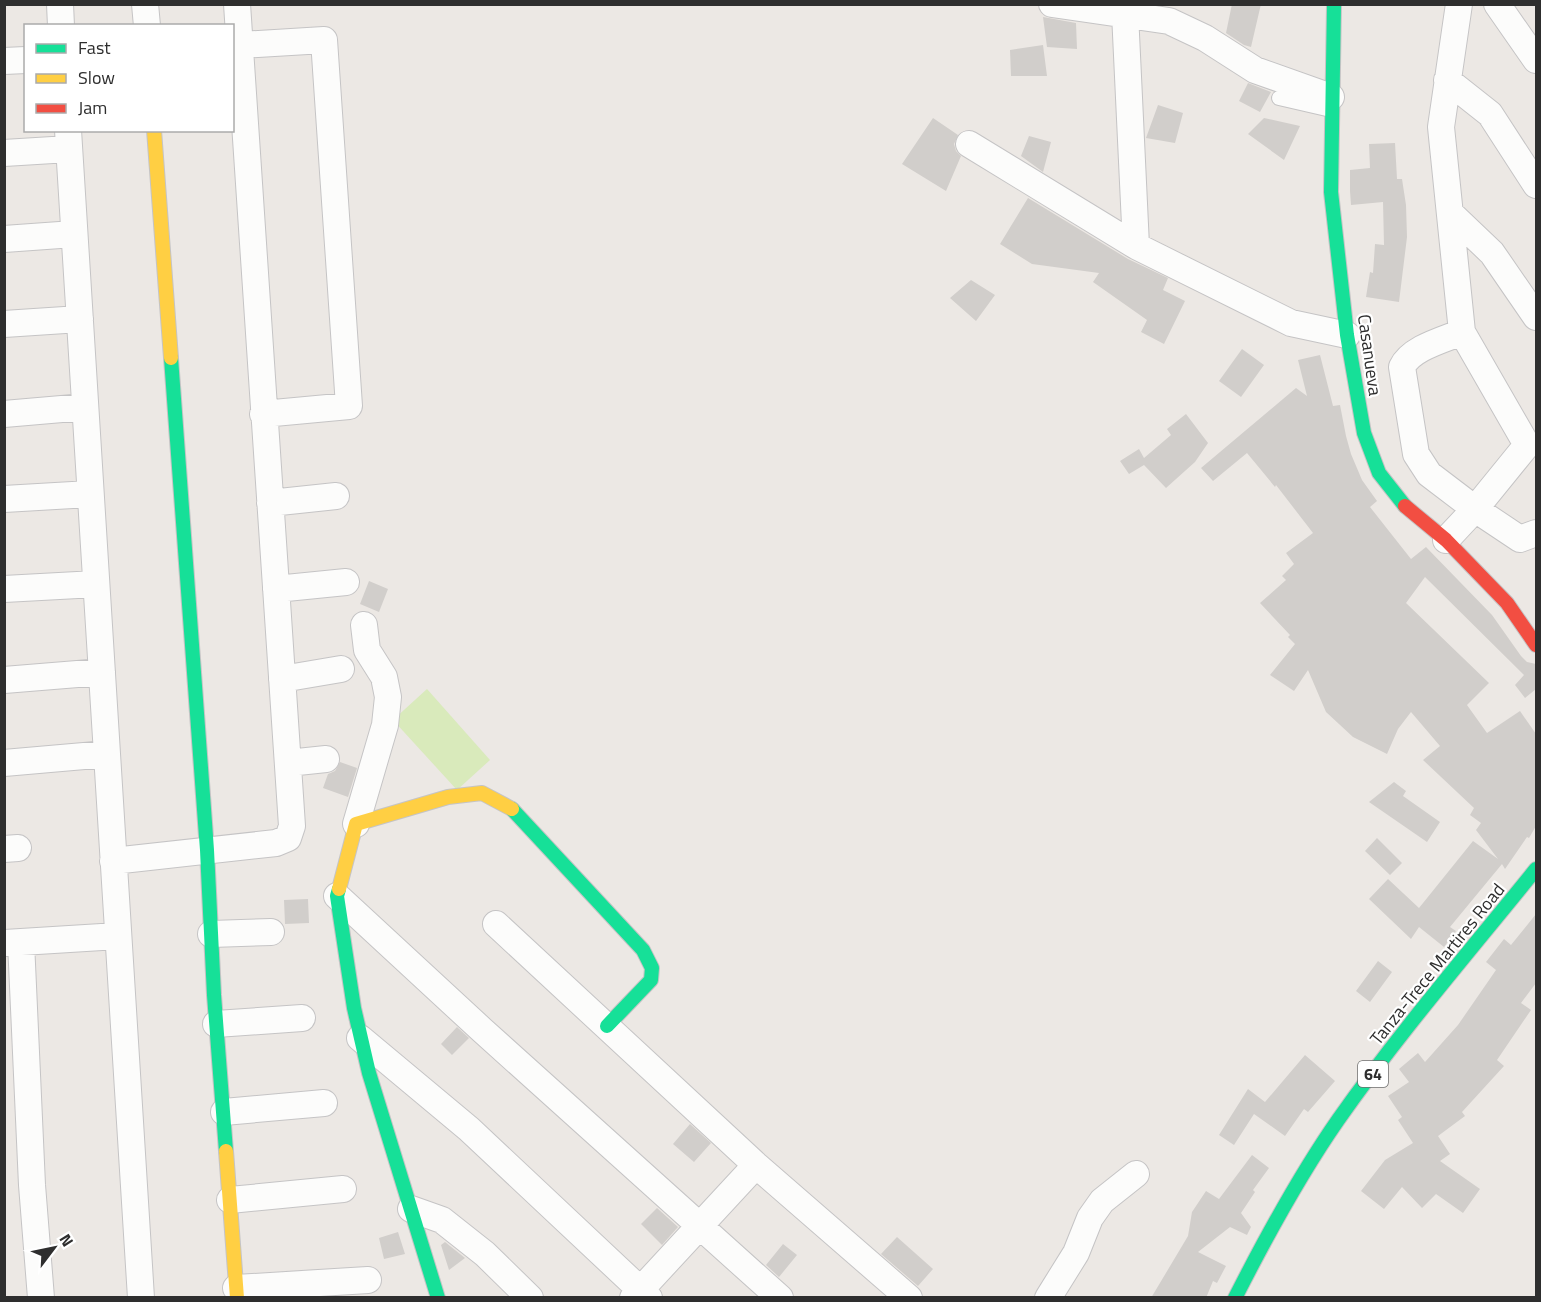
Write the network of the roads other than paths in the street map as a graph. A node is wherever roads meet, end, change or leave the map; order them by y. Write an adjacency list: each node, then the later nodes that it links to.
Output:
1 (60, 4): 9 (street)
2 (145, 4): 10 (street)
3 (237, 4): 11 (street)
4 (1052, 4): 8 (street)
5 (1334, 4): 17 (street, Casanueva)
6 (1459, 4): 15 (street)
7 (1497, 4): 13 (street)
8 (1125, 13): 17 (street); 26 (street)
9 (61, 24)
10 (147, 24)
11 (240, 45): 34 (street); 34 (street)
12 (24, 60): 14 (street)
13 (1536, 60)
14 (4, 61)
15 (1447, 80): 22 (street); 23 (street)
16 (1278, 99): 17 (lane)
17 (1331, 104): 31 (street, Casanueva)
18 (154, 132): 57 (street)
19 (68, 140): 21 (street); 24 (street)
20 (969, 144): 26 (street)
21 (4, 153)
22 (1536, 185)
23 (1450, 213): 27 (street); 30 (street)
24 (74, 234): 25 (street); 28 (street)
25 (4, 238)
26 (1136, 246): 31 (street)
27 (1536, 317)
28 (80, 319): 29 (street); 32 (street)
29 (4, 324)
30 (1462, 332): 39 (street); 39 (street)
31 (1347, 335): 41 (street, Casanueva)
32 (85, 407): 33 (street); 35 (street)
33 (4, 414)
34 (264, 414): 38 (street)
35 (90, 494): 37 (street); 43 (street)
36 (336, 496): 38 (street)
37 (4, 499)
38 (270, 503): 45 (street)
39 (1474, 509): 40 (street); 41 (street)
40 (1536, 533)
41 (1446, 540): 47 (street, Casanueva)
42 (346, 582): 45 (street)
43 (96, 584): 44 (street); 49 (street)
44 (4, 589)
45 (276, 589): 50 (street)
46 (364, 625): 56 (street)
47 (1536, 645)
48 (340, 669): 50 (street)
49 (102, 672): 51 (street); 52 (street)
50 (282, 679): 55 (street)
51 (4, 680)
52 (107, 754): 54 (street); 58 (street)
53 (326, 759): 55 (street)
54 (4, 763)
55 (288, 763): 57 (street)
56 (356, 824): 60 (street); 68 (street)
57 (207, 850): 58 (street); 63 (street)
58 (113, 861): 64 (street)
59 (1536, 869): 88 (street, Tanza-Trece Martires Road / 64)
60 (338, 896): 69 (street); 77 (street)
61 (496, 924): 68 (street)
62 (271, 932): 63 (street)
63 (211, 934): 67 (street)
64 (118, 936): 65 (street); 82 (street)
65 (13, 942): 81 (street)
66 (302, 1018): 67 (street)
67 (216, 1024): 71 (street)
68 (607, 1026): 72 (street)
69 (360, 1038): 76 (street); 80 (street)
70 (324, 1103): 71 (street)
71 (224, 1112): 75 (street)
72 (756, 1165): 77 (street); 86 (street)
73 (1136, 1174): 87 (street)
74 (343, 1189): 75 (street)
75 (230, 1200): 79 (street)
76 (411, 1209): 83 (street); 84 (street)
77 (699, 1227): 80 (street); 85 (street)
78 (368, 1280): 79 (street)
79 (237, 1292)
80 (641, 1295)
81 (41, 1298)
82 (141, 1298)
83 (438, 1298)
84 (530, 1298)
85 (780, 1298)
86 (909, 1298)
87 (1048, 1298)
88 (1236, 1298)

